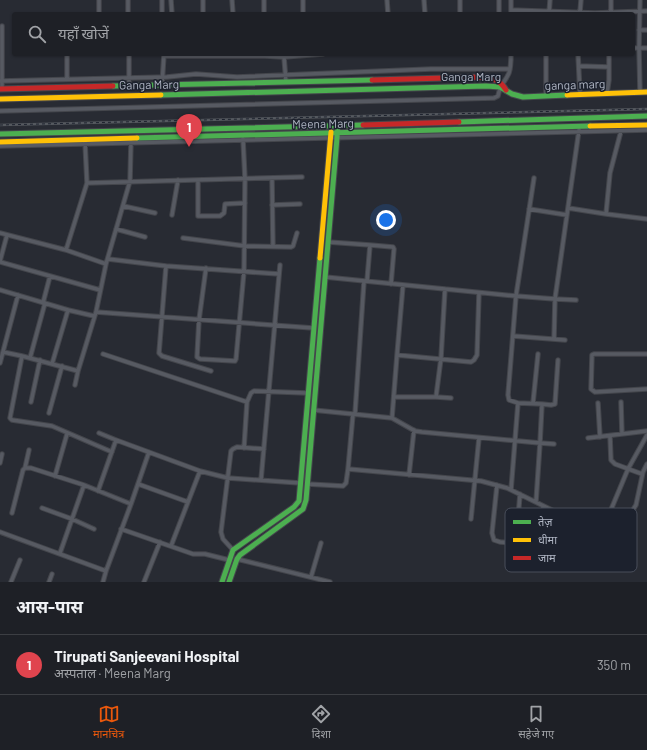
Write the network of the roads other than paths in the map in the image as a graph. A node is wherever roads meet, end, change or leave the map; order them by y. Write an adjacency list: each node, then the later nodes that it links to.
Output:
1 (99, 0): 20 (street)
2 (128, 0): 21 (street)
3 (162, 0): 22 (street)
4 (171, 0): 23 (street)
5 (203, 0): 24 (street)
6 (232, 0): 25 (street)
7 (264, 0): 26 (street)
8 (303, 0): 27 (street)
9 (387, 0): 28 (street)
10 (424, 0): 29 (street)
11 (460, 0): 30 (street)
12 (499, 0): 31 (street)
13 (511, 0): 32 (street)
14 (550, 0): 33 (street)
15 (581, 0): 34 (street)
16 (611, 0): 35 (street)
17 (640, 0): 18 (street)
18 (639, 11): 19 (street); 36 (street); 38 (street)
19 (647, 11)
20 (99, 12)
21 (128, 12)
22 (162, 12)
23 (172, 12)
24 (203, 12)
25 (233, 12)
26 (264, 12)
27 (303, 12)
28 (388, 12)
29 (425, 12)
30 (460, 12)
31 (499, 12)
32 (511, 12): 33 (street)
33 (549, 12): 34 (street)
34 (580, 12)
35 (611, 12)
36 (625, 12)
37 (2, 26): 60 (street)
38 (639, 30): 39 (street); 41 (street)
39 (647, 30)
40 (635, 48): 41 (street)
41 (639, 48): 42 (street); 67 (street)
42 (647, 48)
43 (67, 56): 59 (street)
44 (129, 56): 58 (street)
45 (164, 56): 57 (street)
46 (274, 56): 52 (street)
47 (294, 56): 52 (street)
48 (510, 56): 55 (street)
49 (546, 56): 71 (street)
50 (578, 56): 53 (street)
51 (609, 56): 54 (street)
52 (284, 57): 56 (street)
53 (579, 66): 54 (street); 70 (street)
54 (609, 67): 69 (street)
55 (510, 69): 56 (street); 63 (street)
56 (285, 74): 57 (street); 61 (street)
57 (163, 77): 58 (street); 62 (street)
58 (129, 78): 59 (street); 64 (street)
59 (67, 79): 60 (street)
60 (1, 81): 65 (street)
61 (286, 82): 62 (street, Ganga Marg); 63 (street, Ganga Marg)
62 (162, 85): 64 (street, Ganga Marg)
63 (501, 85): 66 (street, Ganga Marg); 72 (street, Ganga Marg); 73 (street)
64 (129, 86): 65 (street, Ganga Marg)
65 (1, 89)
66 (506, 90): 71 (street, ganga marg)
67 (640, 92): 68 (street, ganga marg); 69 (street, ganga marg)
68 (647, 92)
69 (608, 93): 70 (street, ganga marg)
70 (580, 94): 71 (street, ganga marg)
71 (546, 96)
72 (0, 99)
73 (0, 111)
74 (647, 116): 75 (street, Meena Marg)
75 (579, 118): 78 (street, Meena Marg); 80 (street)
76 (647, 125): 80 (street, Meena Marg)
77 (330, 126): 78 (street, Meena Marg); 79 (street, Meena Marg); 86 (street)
78 (338, 126): 87 (street)
79 (243, 128): 81 (street, Meena Marg); 88 (street)
80 (579, 129): 84 (street); 87 (street, Meena Marg); 105 (street)
81 (131, 130): 83 (street, Meena Marg); 89 (street)
82 (647, 130): 84 (street)
83 (85, 131): 85 (street, Meena Marg); 91 (street)
84 (621, 131): 109 (street)
85 (0, 134)
86 (330, 136): 87 (street, Meena Marg); 88 (street, Meena Marg); 151 (street)
87 (337, 136): 118 (street)
88 (243, 138): 89 (street, Meena Marg); 96 (street)
89 (131, 141): 91 (street, Meena Marg); 99 (street)
90 (0, 142): 91 (street, Meena Marg)
91 (85, 142): 92 (street); 100 (street)
92 (0, 146)
93 (302, 177): 94 (street)
94 (272, 178): 96 (street); 104 (street)
95 (534, 178): 106 (street)
96 (245, 179): 98 (street); 101 (street)
97 (178, 180): 98 (street); 99 (street); 108 (street)
98 (198, 180): 101 (street)
99 (130, 181): 100 (street); 103 (street)
100 (87, 183): 122 (street)
101 (245, 203): 120 (street)
102 (300, 204): 104 (street)
103 (123, 206): 107 (street); 112 (street)
104 (272, 206): 121 (street)
105 (568, 208): 109 (street); 110 (street)
106 (529, 209): 110 (street); 141 (street)
107 (154, 212)
108 (172, 214)
109 (606, 214): 111 (street)
110 (567, 215): 142 (street)
111 (647, 219)
112 (116, 229): 116 (street); 123 (street)
113 (0, 233): 115 (street)
114 (297, 233): 121 (street)
115 (7, 235): 122 (street); 124 (street)
116 (145, 237)
117 (184, 238): 120 (street)
118 (328, 242): 119 (street); 132 (street)
119 (370, 245): 133 (street); 134 (street)
120 (245, 246): 121 (street); 129 (street)
121 (273, 246)
122 (66, 250): 125 (street)
123 (108, 259): 125 (street); 127 (street)
124 (0, 261): 131 (street)
125 (106, 264): 138 (street)
126 (280, 265): 130 (street)
127 (166, 266): 128 (street); 147 (street)
128 (206, 268): 129 (street); 148 (street)
129 (244, 271): 130 (street); 149 (street)
130 (279, 274): 150 (street)
131 (50, 276): 138 (street); 144 (street)
132 (325, 277): 133 (street); 184 (street)
133 (365, 281): 134 (street); 186 (street)
134 (391, 284): 135 (street)
135 (403, 285): 136 (street); 159 (street)
136 (445, 289): 139 (street); 162 (street)
137 (0, 290): 140 (street)
138 (100, 290): 146 (street)
139 (479, 293): 141 (street); 162 (street)
140 (18, 295): 144 (street); 155 (street)
141 (516, 296): 142 (street); 152 (street)
142 (555, 299): 143 (street); 153 (street)
143 (576, 300)
144 (44, 303): 145 (street); 161 (street)
145 (68, 310): 146 (street); 166 (street)
146 (95, 314): 147 (street); 168 (street)
147 (162, 316): 148 (street); 169 (street)
148 (199, 320): 149 (street); 149 (street)
149 (240, 323): 150 (street)
150 (275, 326): 151 (street); 172 (street)
151 (313, 328): 173 (street)
152 (513, 336): 153 (street); 180 (street)
153 (554, 339): 154 (street)
154 (565, 340)
155 (3, 352): 160 (street); 165 (street)
156 (103, 354): 178 (street)
157 (538, 354): 181 (street)
158 (647, 354): 171 (street)
159 (397, 355): 162 (street); 174 (street)
160 (22, 356): 161 (street); 191 (street)
161 (30, 358): 163 (street)
162 (441, 358): 175 (street)
163 (40, 360): 166 (street); 177 (street)
164 (558, 360): 183 (street)
165 (0, 363)
166 (52, 364): 167 (street)
167 (62, 366): 168 (street); 185 (street)
168 (78, 371): 170 (street)
169 (211, 371)
170 (75, 385)
171 (647, 389)
172 (269, 391): 173 (street); 178 (street); 203 (street)
173 (307, 393): 221 (street)
174 (394, 397): 175 (street); 187 (street)
175 (436, 397): 176 (street)
176 (451, 398)
177 (31, 402)
178 (247, 402): 202 (street)
179 (621, 402): 192 (street)
180 (518, 403): 181 (street); 199 (street)
181 (533, 403): 183 (street)
182 (598, 403): 195 (street)
183 (542, 404): 200 (street)
184 (314, 410): 186 (street); 223 (street)
185 (49, 413)
186 (354, 414): 187 (street); 211 (street)
187 (392, 418): 188 (street)
188 (414, 430): 196 (street); 214 (street)
189 (647, 431): 192 (street)
190 (99, 433): 198 (street)
191 (67, 434): 205 (street); 216 (street)
192 (622, 434): 194 (street)
193 (647, 435): 212 (street)
194 (610, 436): 195 (street); 212 (street)
195 (600, 437): 197 (street)
196 (479, 438): 199 (street); 220 (street)
197 (588, 438)
198 (116, 440): 205 (street); 206 (street)
199 (514, 441): 200 (street); 226 (street)
200 (540, 443): 201 (street); 230 (street)
201 (554, 444)
202 (244, 448): 203 (street); 218 (street)
203 (264, 449): 219 (street)
204 (29, 450): 210 (street)
205 (112, 452): 227 (street)
206 (149, 452): 213 (street); 222 (street)
207 (2, 454): 208 (street)
208 (0, 463)
209 (647, 464): 215 (street)
210 (25, 468): 216 (street); 238 (street)
211 (348, 469): 214 (street); 223 (street)
212 (628, 469): 215 (street); 236 (street)
213 (200, 471): 218 (street); 229 (street)
214 (409, 475): 220 (street)
215 (642, 475): 217 (street); 237 (street)
216 (55, 476): 224 (street)
217 (647, 476)
218 (228, 478): 219 (street); 248 (street)
219 (261, 480): 221 (street)
220 (475, 481): 225 (street); 240 (street)
221 (300, 483): 223 (street); 248 (street)
222 (138, 484): 229 (street); 231 (street)
223 (307, 484): 250 (street)
224 (84, 485): 227 (street); 239 (street)
225 (497, 485): 226 (street); 245 (street)
226 (511, 490): 228 (street)
227 (98, 491): 231 (street)
228 (520, 494): 230 (street); 234 (street)
229 (188, 502): 247 (street)
230 (536, 502): 232 (street)
231 (131, 504): 241 (street)
232 (543, 506): 235 (street)
233 (42, 508): 239 (street)
234 (519, 508)
235 (548, 508)
236 (612, 508)
237 (634, 508)
238 (12, 513)
239 (72, 519): 242 (street); 249 (street)
240 (471, 519)
241 (121, 529): 244 (street); 253 (street)
242 (94, 530)
243 (0, 532): 249 (street)
244 (160, 542): 247 (street); 259 (street)
245 (505, 542)
246 (321, 543): 255 (street)
247 (171, 546): 252 (street)
248 (233, 550): 252 (street)
249 (60, 553): 253 (street)
250 (236, 558): 255 (street); 261 (street)
251 (20, 560): 256 (street)
252 (229, 560): 260 (street)
253 (106, 571): 258 (street)
254 (52, 574): 257 (street)
255 (311, 577): 262 (street)
256 (10, 582)
257 (49, 582)
258 (103, 582)
259 (144, 582)
260 (222, 582)
261 (229, 582)
262 (330, 582)

